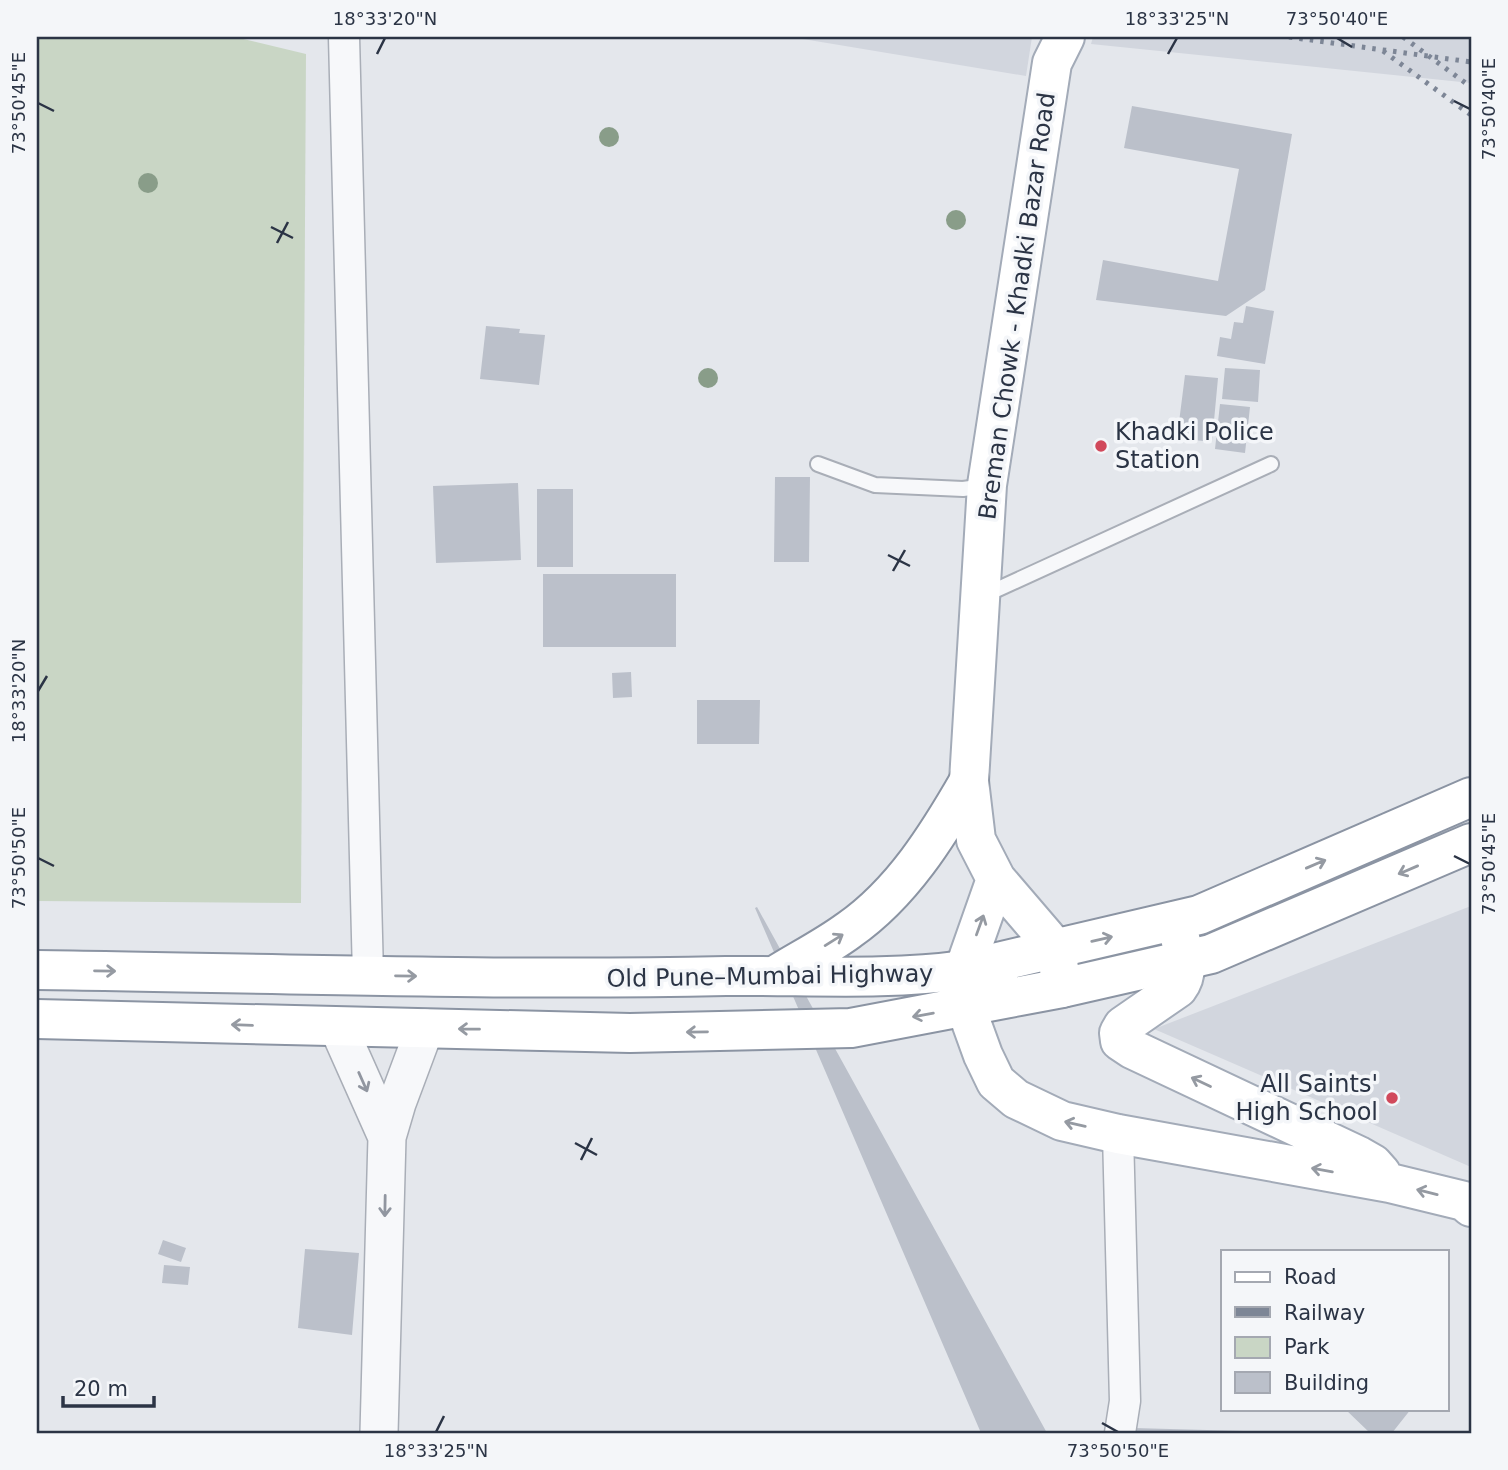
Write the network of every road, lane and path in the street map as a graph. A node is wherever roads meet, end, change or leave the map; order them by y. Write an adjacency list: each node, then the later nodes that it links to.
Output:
1 (344, 37): 16 (street)
2 (1055, 45): 5 (main road, Breman Chowk - Khadki Bazar Road)
3 (818, 464): 5 (lane)
4 (1271, 464): 6 (lane)
5 (986, 486): 6 (main road, Breman Chowk - Khadki Bazar Road)
6 (980, 597): 7 (main road, Breman Chowk - Khadki Bazar Road)
7 (969, 781): 10 (main road, Breman Chowk - Khadki Bazar Road); 17 (main road, one-way to 7)
8 (1471, 797): 11 (main road, Old Pune–Mumbai Highway, one-way to 8)
9 (1471, 843): 13 (main road, Old Pune–Mumbai Highway, one-way to 13)
10 (996, 879): 12 (main road, Breman Chowk - Khadki Bazar Road); 15 (main road, one-way to 10)
11 (1175, 921): 12 (main road, Old Pune–Mumbai Highway, one-way to 11); 13 (main road)
12 (1056, 949): 15 (main road, Old Pune–Mumbai Highway); 18 (main road)
13 (1184, 961): 18 (main road, Old Pune–Mumbai Highway); 25 (main road, one-way to 13)
14 (37, 970): 16 (main road, Old Pune–Mumbai Highway, one-way to 16)
15 (964, 970): 17 (main road, Old Pune–Mumbai Highway); 19 (main road)
16 (368, 975): 17 (main road, Old Pune–Mumbai Highway, one-way to 17)
17 (776, 975)
18 (1062, 988): 19 (main road, Old Pune–Mumbai Highway)
19 (966, 1008): 22 (main road, Old Pune–Mumbai Highway, one-way to 22); 23 (main road, one-way to 19)
20 (37, 1019): 21 (main road, Old Pune–Mumbai Highway, one-way to 20)
21 (338, 1027): 22 (main road, Old Pune–Mumbai Highway); 24 (street, one-way to 24)
22 (425, 1028): 24 (street)
23 (1118, 1134): 25 (main road, one-way to 23); 28 (street)
24 (387, 1137): 27 (street, one-way to 27)
25 (1390, 1182): 26 (main road, one-way to 25)
26 (1468, 1204)
27 (379, 1433)
28 (1120, 1433)

